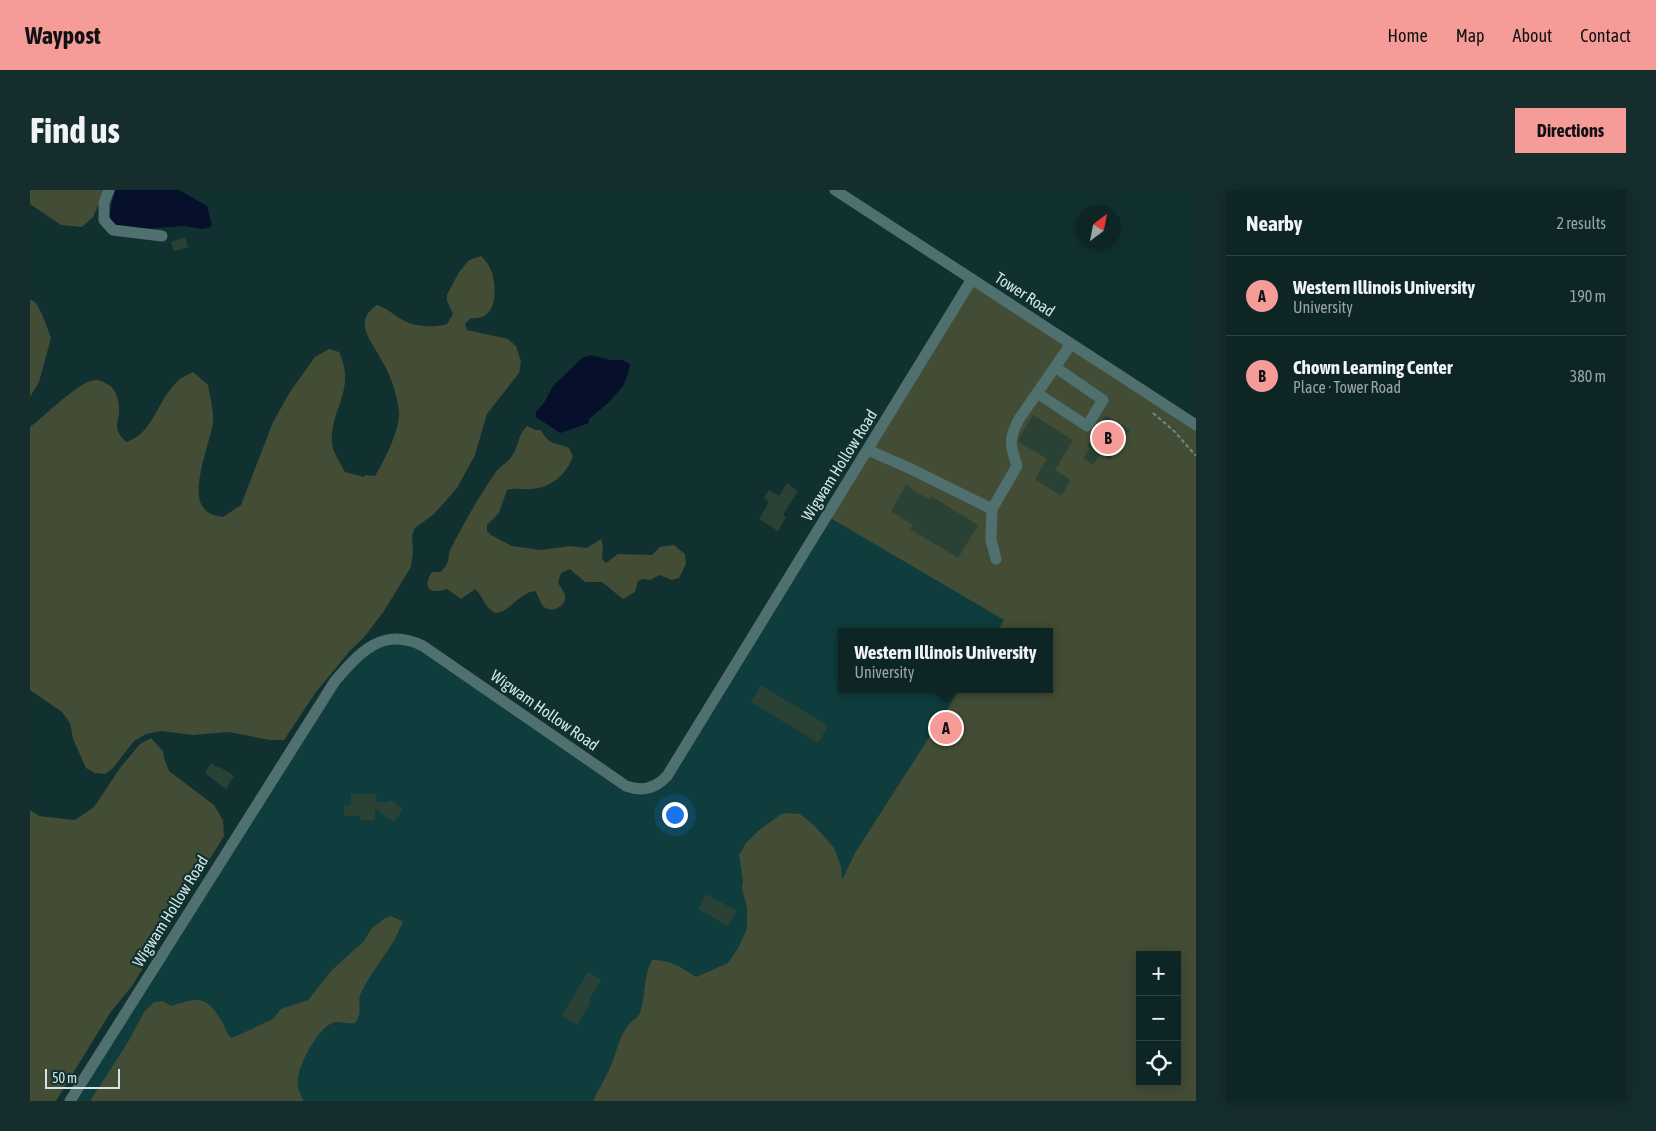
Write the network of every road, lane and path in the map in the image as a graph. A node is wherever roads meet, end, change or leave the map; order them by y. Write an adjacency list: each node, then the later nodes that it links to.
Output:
1 (109, 190): 3 (street)
2 (835, 190): 4 (street, Tower Road)
3 (162, 236)
4 (972, 279): 5 (street, Tower Road); 10 (street, Wigwam Hollow Road)
5 (1071, 344): 6 (street); 9 (street, Tower Road)
6 (1055, 367): 7 (street); 7 (street)
7 (1037, 393): 12 (street)
8 (1153, 412): 11 (path)
9 (1196, 425)
10 (868, 450): 12 (street); 14 (street, Wigwam Hollow Road)
11 (1196, 456)
12 (992, 508): 13 (street)
13 (996, 559)
14 (70, 1101)

